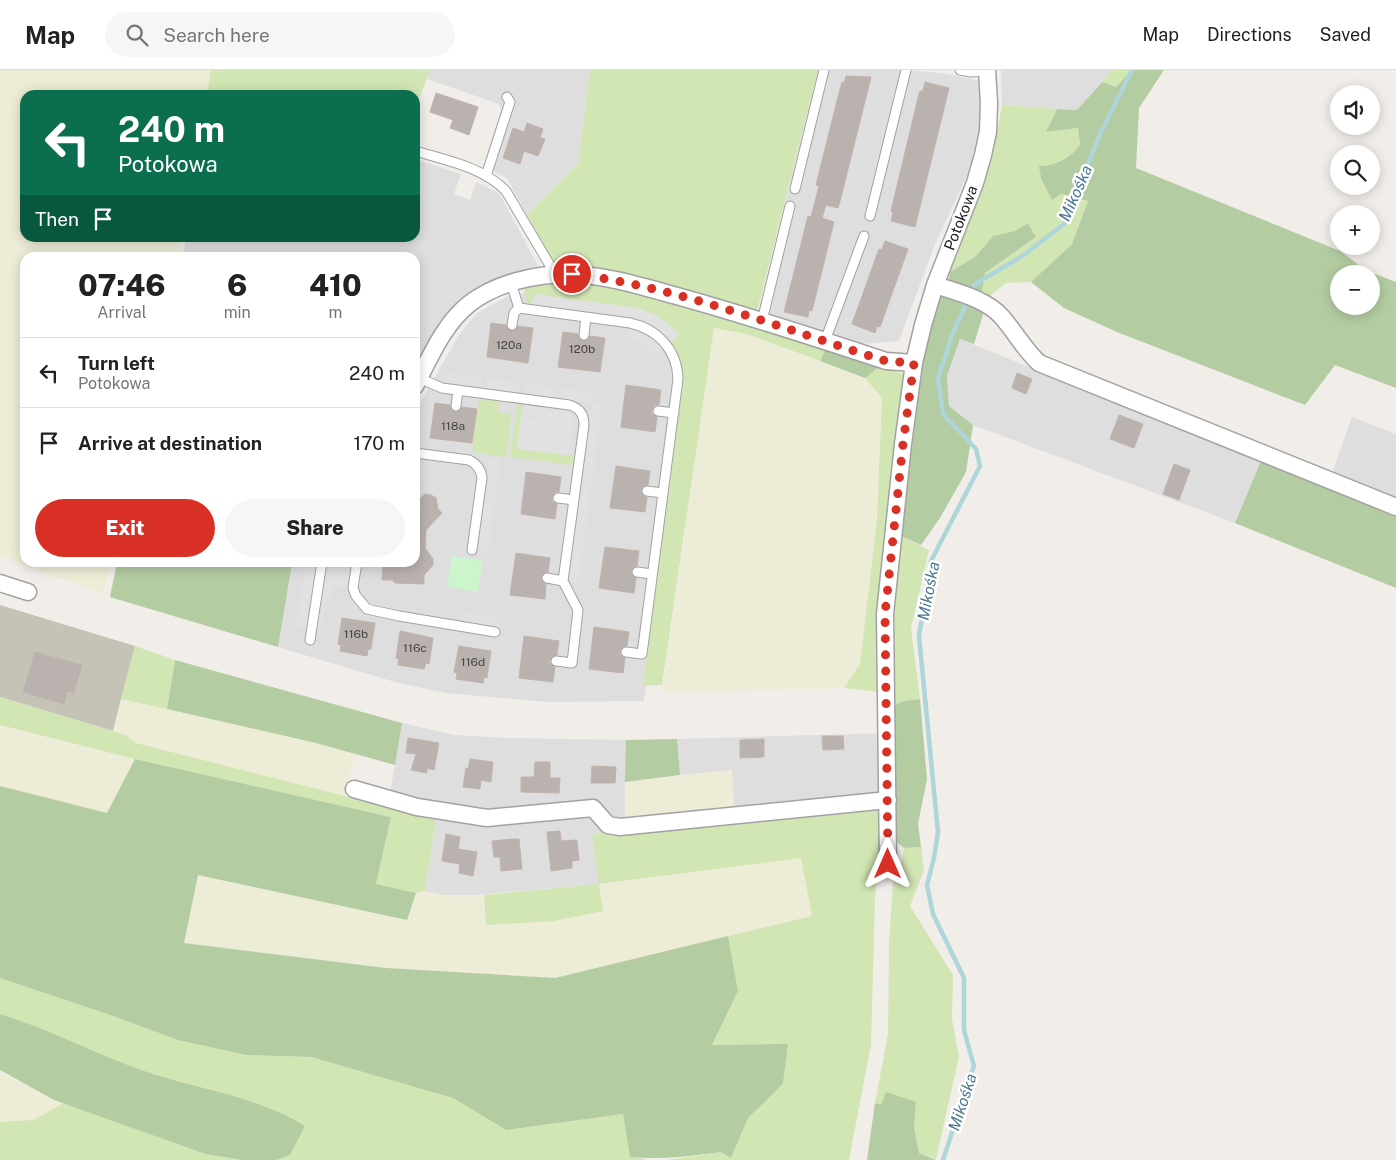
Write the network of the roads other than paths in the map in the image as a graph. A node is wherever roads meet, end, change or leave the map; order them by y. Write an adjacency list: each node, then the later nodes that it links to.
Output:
1 (824, 70): 8 (lane)
2 (906, 70): 10 (lane)
3 (960, 70): 4 (lane)
4 (987, 71): 14 (street, Potokowa)
5 (507, 97): 7 (lane)
6 (420, 153): 7 (lane)
7 (486, 176): 12 (lane)
8 (795, 189)
9 (790, 206): 17 (lane)
10 (870, 216)
11 (864, 236): 20 (lane)
12 (555, 274): 13 (street); 17 (street)
13 (511, 283): 15 (lane); 22 (street)
14 (935, 285): 21 (street, Potokowa); 33 (street)
15 (520, 308): 16 (lane); 18 (lane)
16 (586, 317): 19 (lane); 27 (lane)
17 (762, 321): 20 (street)
18 (512, 325)
19 (584, 335)
20 (825, 342): 21 (street)
21 (914, 363): 48 (street, Potokowa)
22 (420, 376)
23 (420, 383): 24 (lane)
24 (458, 390): 25 (lane); 32 (lane)
25 (456, 406)
26 (658, 411): 27 (lane)
27 (674, 413): 30 (lane)
28 (420, 454): 34 (lane)
29 (647, 491): 30 (lane)
30 (663, 494): 38 (lane)
31 (558, 498): 32 (lane)
32 (574, 500): 40 (lane)
33 (1396, 507)
34 (472, 550)
35 (321, 567): 44 (lane)
36 (356, 567): 43 (lane)
37 (636, 572): 38 (lane)
38 (652, 574): 45 (lane)
39 (547, 578): 40 (lane)
40 (563, 580): 46 (lane)
41 (0, 583): 42 (street)
42 (28, 592)
43 (495, 632)
44 (310, 640)
45 (626, 652)
46 (556, 661)
47 (354, 789): 48 (street)
48 (888, 800): 49 (street, Potokowa)
49 (888, 864)

